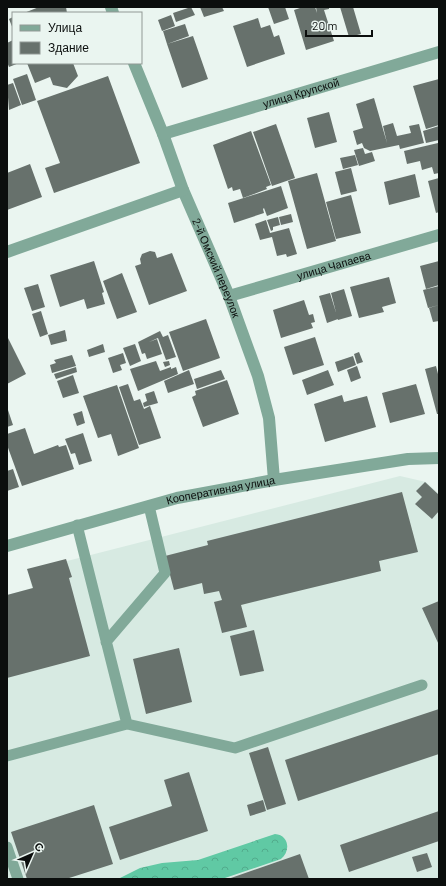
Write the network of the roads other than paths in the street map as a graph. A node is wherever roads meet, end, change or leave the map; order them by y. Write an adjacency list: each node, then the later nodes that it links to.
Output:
1 (439, 52): 3 (street, улица Крупской)
2 (134, 64): 3 (street, 2-й Омский переулок)
3 (163, 134): 4 (street, 2-й Омский переулок)
4 (182, 190): 6 (street); 7 (street, 2-й Омский переулок)
5 (439, 235): 7 (street, улица Чапаева)
6 (7, 252)
7 (229, 296): 9 (street, 2-й Омский переулок)
8 (439, 458): 9 (street, Кооперативная улица)
9 (274, 480): 10 (street, Кооперативная улица)
10 (149, 506): 11 (street, Кооперативная улица); 13 (lane)
11 (77, 525): 12 (street, Кооперативная улица); 13 (lane)
12 (7, 546)
13 (106, 642): 15 (lane)
14 (422, 686): 15 (lane)
15 (127, 724): 16 (lane)
16 (7, 756)
17 (7, 847): 18 (lane)
18 (18, 879)

